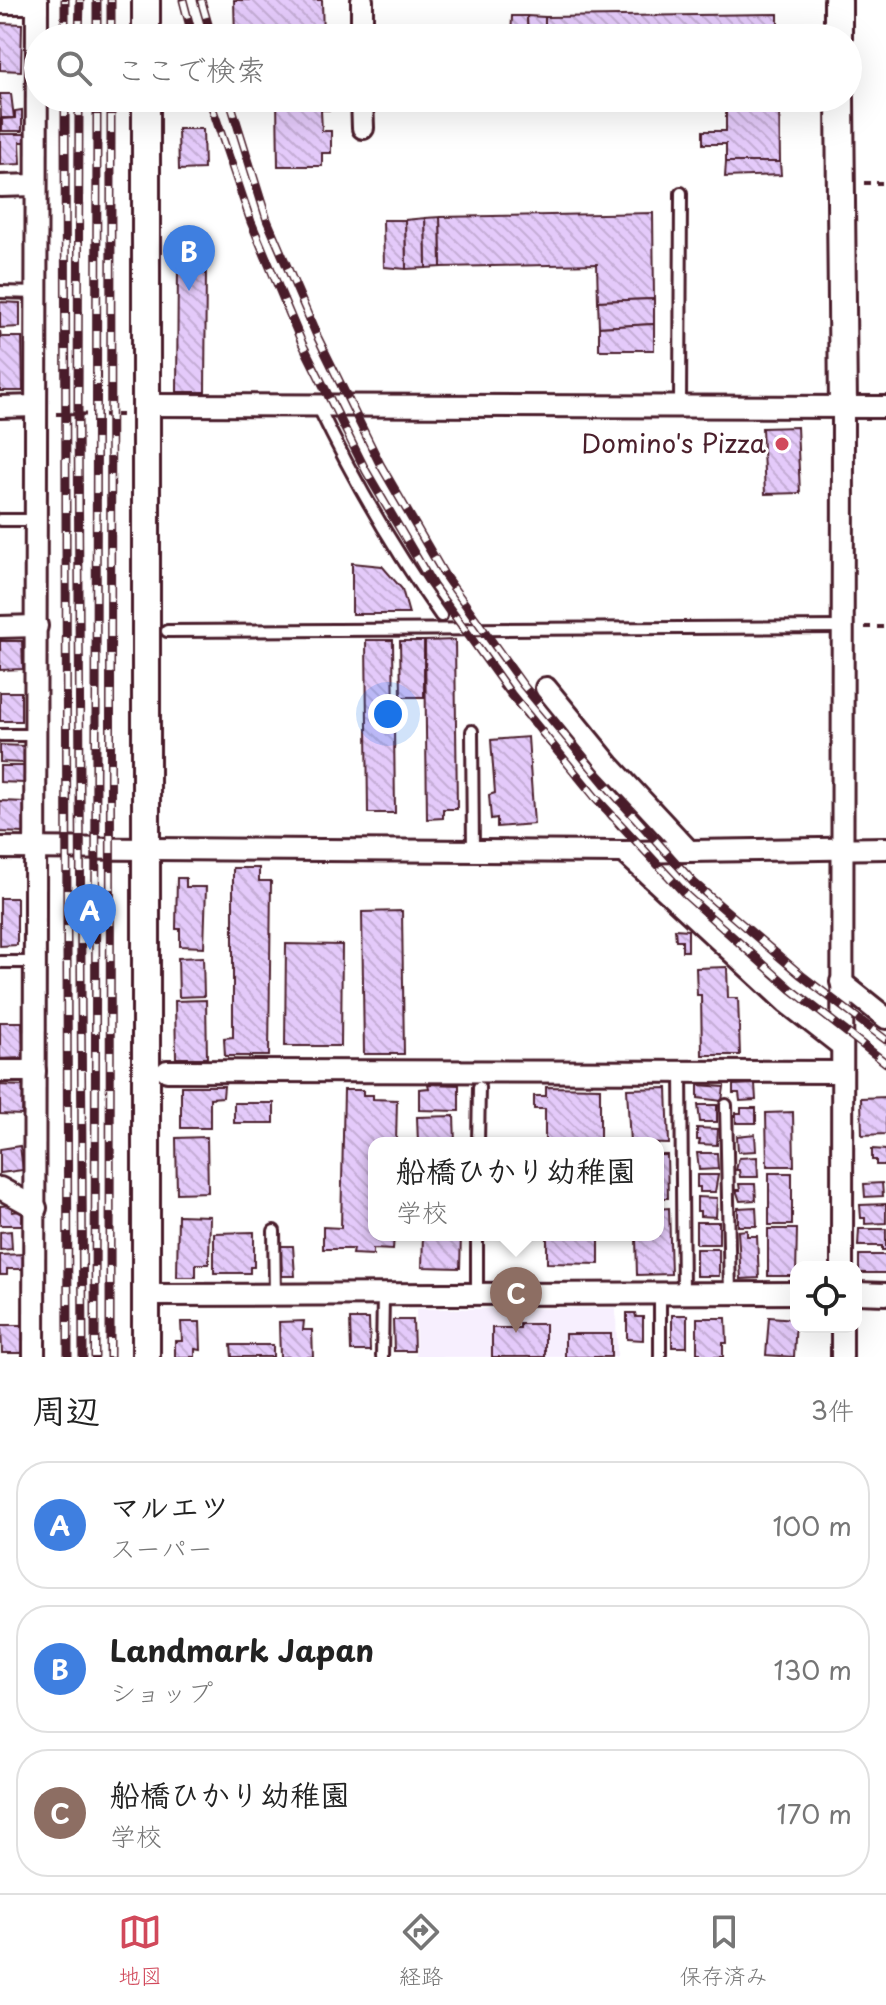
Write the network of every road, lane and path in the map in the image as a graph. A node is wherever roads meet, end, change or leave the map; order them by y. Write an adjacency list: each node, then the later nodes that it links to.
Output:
1 (146, 0): 7 (street)
2 (362, 0): 8 (street)
3 (838, 0): 9 (street)
4 (37, 2): 5 (street); 6 (street)
5 (0, 3)
6 (37, 24)
7 (146, 24)
8 (362, 24)
9 (838, 24)
10 (36, 112): 15 (street)
11 (146, 112): 26 (street)
12 (362, 112): 14 (street)
13 (840, 112): 23 (street)
14 (363, 128)
15 (36, 185): 16 (street); 19 (street)
16 (0, 186)
17 (681, 193): 21 (lane)
18 (0, 292): 19 (lane)
19 (38, 293): 25 (street)
20 (318, 406): 21 (street); 26 (street); 29 (lane)
21 (680, 406): 23 (street)
22 (0, 407): 25 (street)
23 (843, 407): 24 (street); 32 (street)
24 (886, 407)
25 (36, 410): 26 (path); 28 (street)
26 (146, 410): 41 (street)
27 (0, 520): 28 (lane)
28 (36, 520): 30 (street)
29 (441, 616)
30 (37, 626): 31 (street); 38 (street)
31 (0, 627)
32 (843, 627): 33 (lane); 42 (street)
33 (167, 631)
34 (500, 686): 46 (path)
35 (546, 688): 45 (street)
36 (472, 731): 44 (lane)
37 (0, 735): 38 (lane)
38 (35, 735): 40 (street)
39 (0, 848): 40 (street)
40 (35, 848): 41 (street); 48 (street)
41 (144, 848): 44 (street); 69 (street)
42 (841, 848): 43 (street); 45 (street); 49 (street)
43 (886, 848)
44 (473, 850): 46 (street)
45 (689, 851): 46 (street)
46 (632, 852): 51 (street)
47 (0, 962): 48 (lane)
48 (35, 962): 53 (street)
49 (841, 982): 50 (street); 51 (street)
50 (886, 1018)
51 (841, 1045): 56 (street)
52 (0, 1071): 53 (street)
53 (35, 1071): 61 (street)
54 (167, 1071): 55 (street)
55 (681, 1072): 56 (street); 74 (lane)
56 (841, 1072): 64 (street)
57 (479, 1087): 59 (lane)
58 (726, 1105): 67 (lane)
59 (478, 1137)
60 (0, 1188): 61 (street)
61 (36, 1208): 76 (street)
62 (274, 1231): 70 (lane)
63 (477, 1241): 72 (lane)
64 (842, 1261)
65 (790, 1293): 67 (street)
66 (862, 1293): 68 (street)
67 (730, 1294): 74 (street)
68 (886, 1294)
69 (146, 1295): 70 (street); 77 (street)
70 (275, 1295): 71 (street)
71 (383, 1295): 72 (street); 78 (lane)
72 (477, 1295): 73 (street)
73 (660, 1295): 74 (street); 79 (lane)
74 (683, 1295)
75 (842, 1333): 80 (street)
76 (34, 1357)
77 (146, 1357)
78 (382, 1357)
79 (660, 1357)
80 (842, 1357)

